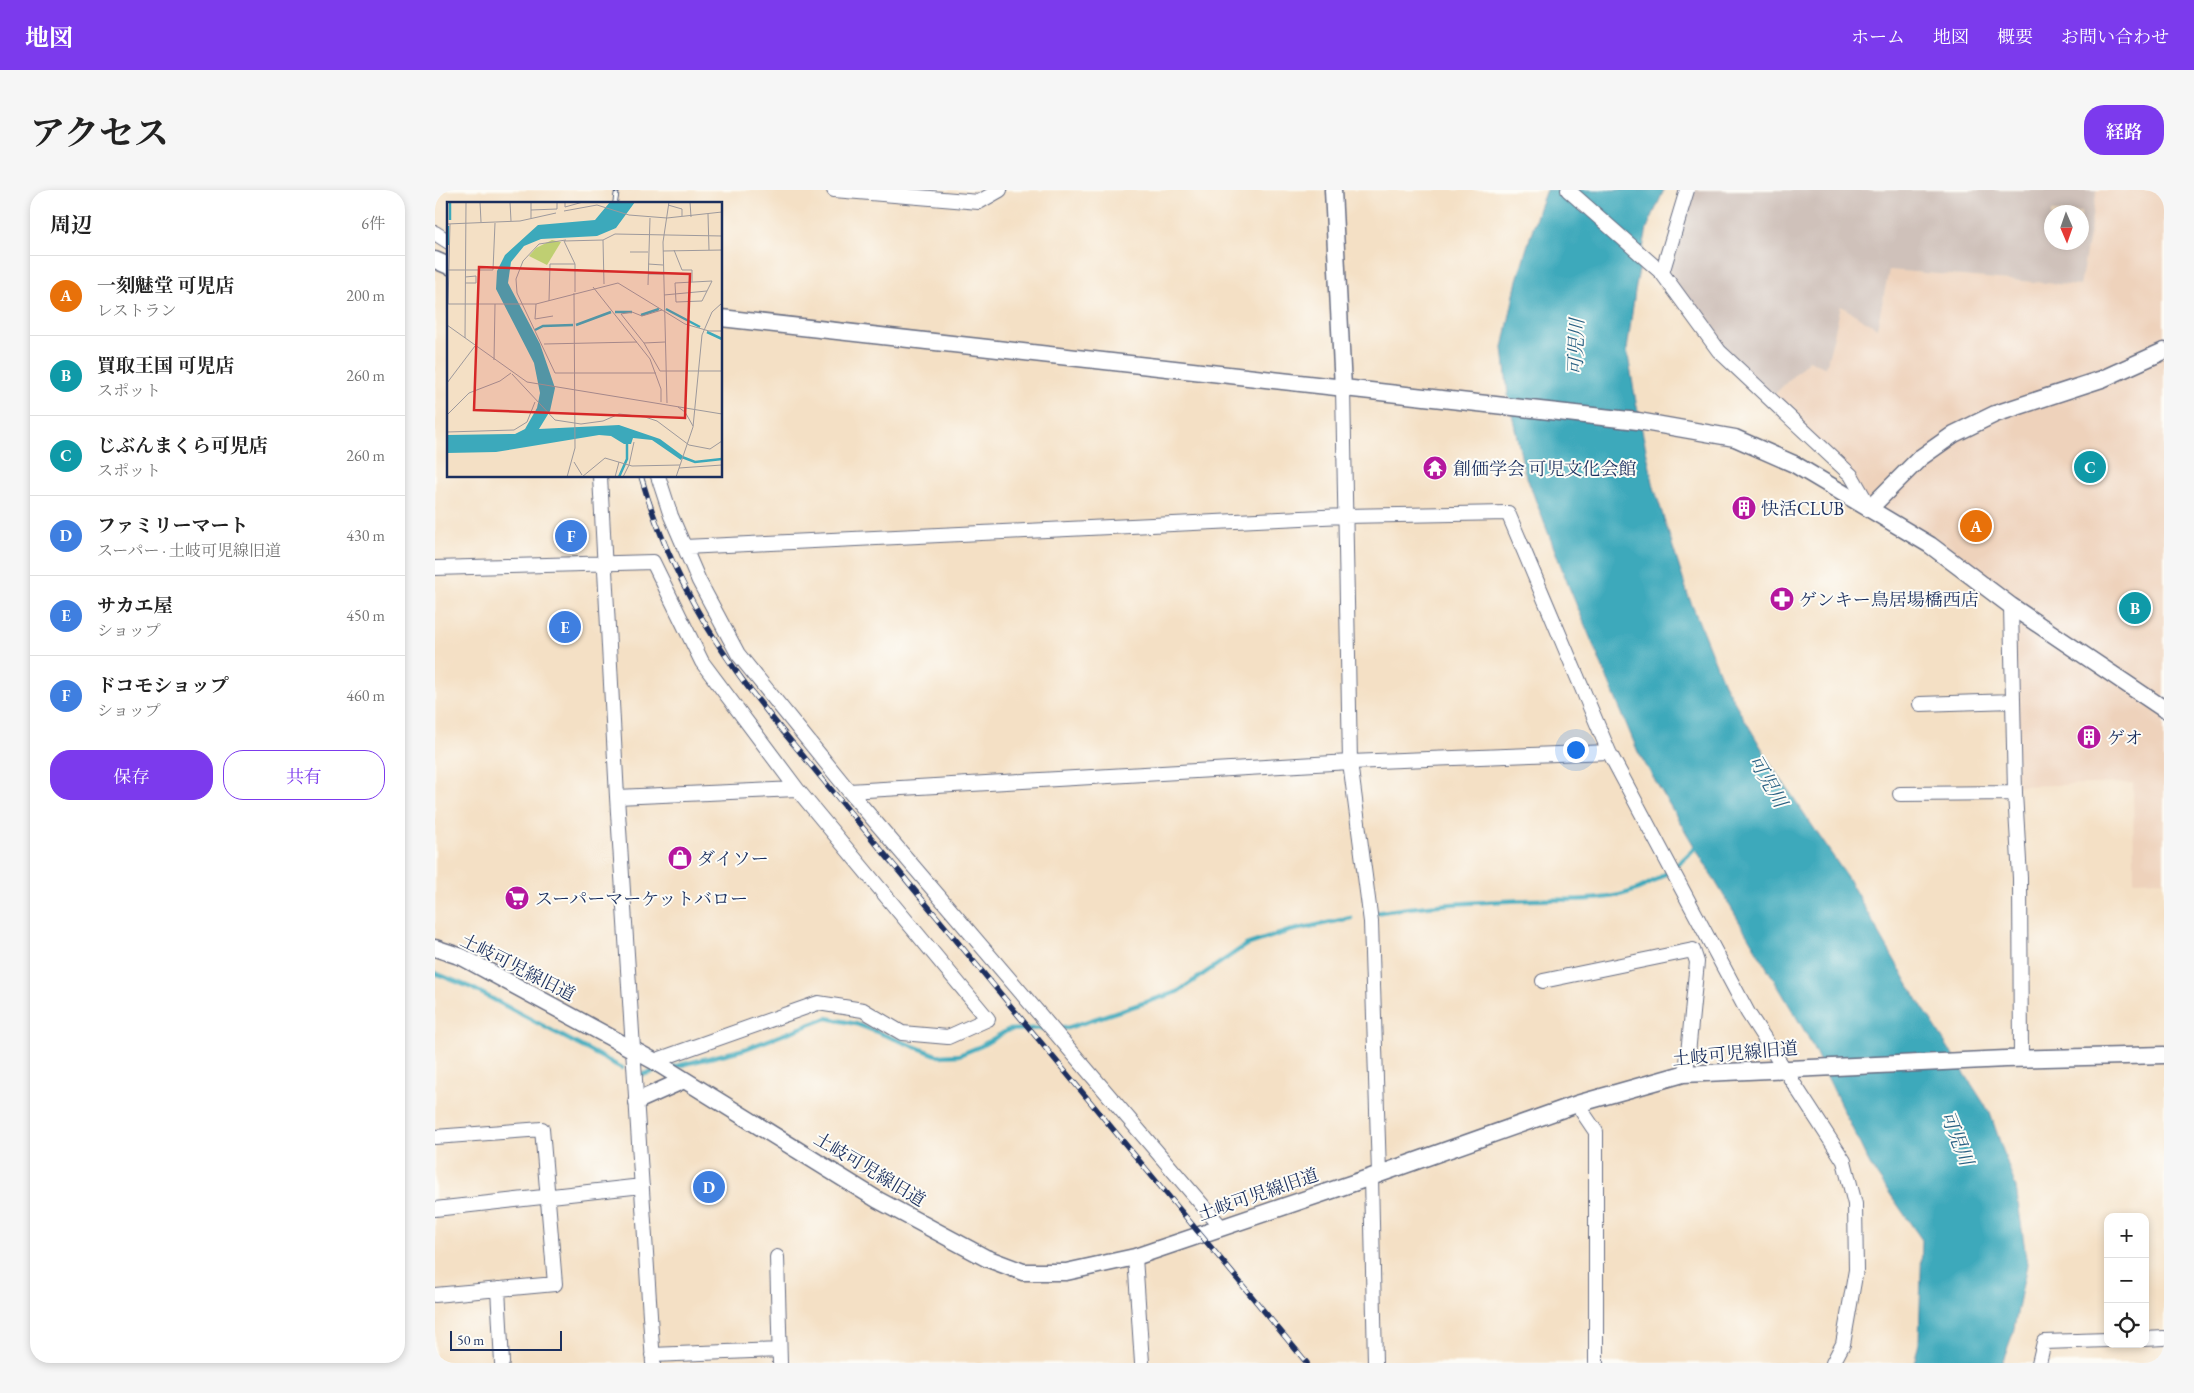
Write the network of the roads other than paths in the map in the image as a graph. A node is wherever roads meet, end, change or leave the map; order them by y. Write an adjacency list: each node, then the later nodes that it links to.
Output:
1 (834, 190): 2 (street)
2 (1000, 190)
3 (1333, 190): 13 (street)
4 (1568, 190): 10 (street)
5 (1687, 190): 10 (street)
6 (435, 233): 7 (street)
7 (447, 241)
8 (435, 260): 9 (street)
9 (447, 265)
10 (1662, 274): 16 (street)
11 (723, 318): 13 (street)
12 (2164, 352): 16 (street)
13 (1343, 388): 16 (street); 17 (street)
14 (600, 478): 19 (street)
15 (659, 478): 18 (street)
16 (1871, 508): 21 (street)
17 (1344, 516): 18 (street); 25 (street); 26 (street)
18 (685, 547): 28 (street)
19 (606, 563): 20 (street); 27 (street); 31 (street)
20 (435, 568)
21 (2011, 606): 22 (street); 24 (street)
22 (2013, 701): 23 (street); 29 (street)
23 (1920, 704)
24 (2164, 709)
25 (1609, 752): 26 (street); 38 (street)
26 (1350, 762): 28 (street); 44 (street)
27 (797, 789): 31 (street); 37 (street)
28 (849, 790): 48 (street)
29 (2015, 793): 30 (street); 36 (street)
30 (1901, 794)
31 (617, 797): 34 (street)
32 (435, 948): 34 (street, 土岐可児線旧道)
33 (1543, 981): 39 (street)
34 (633, 1051): 37 (street, 土岐可児線旧道); 41 (street)
35 (2164, 1055): 36 (street, 土岐可児線旧道)
36 (2013, 1060): 38 (street, 土岐可児線旧道)
37 (654, 1061): 40 (street, 土岐可児線旧道)
38 (1783, 1069): 39 (street, 土岐可児線旧道); 62 (street)
39 (1686, 1074): 42 (street, 土岐可児線旧道)
40 (681, 1078): 41 (street); 50 (street, 土岐可児線旧道)
41 (637, 1101): 45 (street)
42 (1577, 1104): 44 (street, 土岐可児線旧道); 61 (street)
43 (435, 1136): 46 (street)
44 (1375, 1175): 48 (street, 土岐可児線旧道); 60 (street)
45 (642, 1186): 46 (street); 57 (street)
46 (548, 1196): 47 (street); 51 (street)
47 (435, 1209)
48 (1221, 1228): 50 (street, 土岐可児線旧道)
49 (777, 1257): 56 (street)
50 (1135, 1257): 59 (street)
51 (498, 1289): 52 (street); 58 (street)
52 (435, 1295)
53 (2164, 1338): 54 (street)
54 (2149, 1339)
55 (2104, 1340): 63 (street)
56 (780, 1356): 57 (street)
57 (653, 1359)
58 (502, 1363)
59 (1142, 1363)
60 (1375, 1363)
61 (1596, 1363)
62 (1833, 1363)
63 (2039, 1363)

